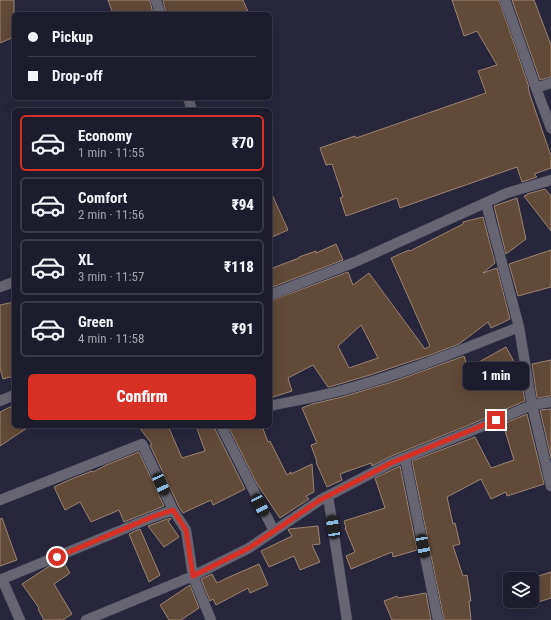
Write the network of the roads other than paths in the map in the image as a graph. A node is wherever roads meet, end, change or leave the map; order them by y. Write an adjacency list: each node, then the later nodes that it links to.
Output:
1 (156, 0): 3 (street)
2 (509, 1): 5 (street)
3 (159, 12)
4 (551, 83): 5 (street)
5 (536, 88): 6 (street)
6 (551, 128)
7 (551, 180): 8 (street)
8 (486, 203): 11 (street); 12 (street)
9 (12, 283): 10 (street)
10 (0, 287)
11 (272, 294)
12 (519, 327): 16 (street); 17 (street)
13 (12, 397): 14 (street)
14 (0, 401)
15 (551, 402): 16 (street)
16 (532, 405): 19 (street); 20 (street)
17 (272, 406)
18 (222, 428): 24 (street)
19 (405, 458): 21 (street); 31 (street)
20 (551, 486)
21 (328, 496): 24 (street); 30 (street)
22 (0, 500): 23 (street)
23 (173, 510): 25 (street); 26 (street)
24 (274, 531): 25 (street)
25 (193, 576): 28 (street); 29 (street)
26 (1, 580): 27 (street)
27 (20, 620)
28 (86, 620)
29 (211, 620)
30 (347, 620)
31 (438, 620)

